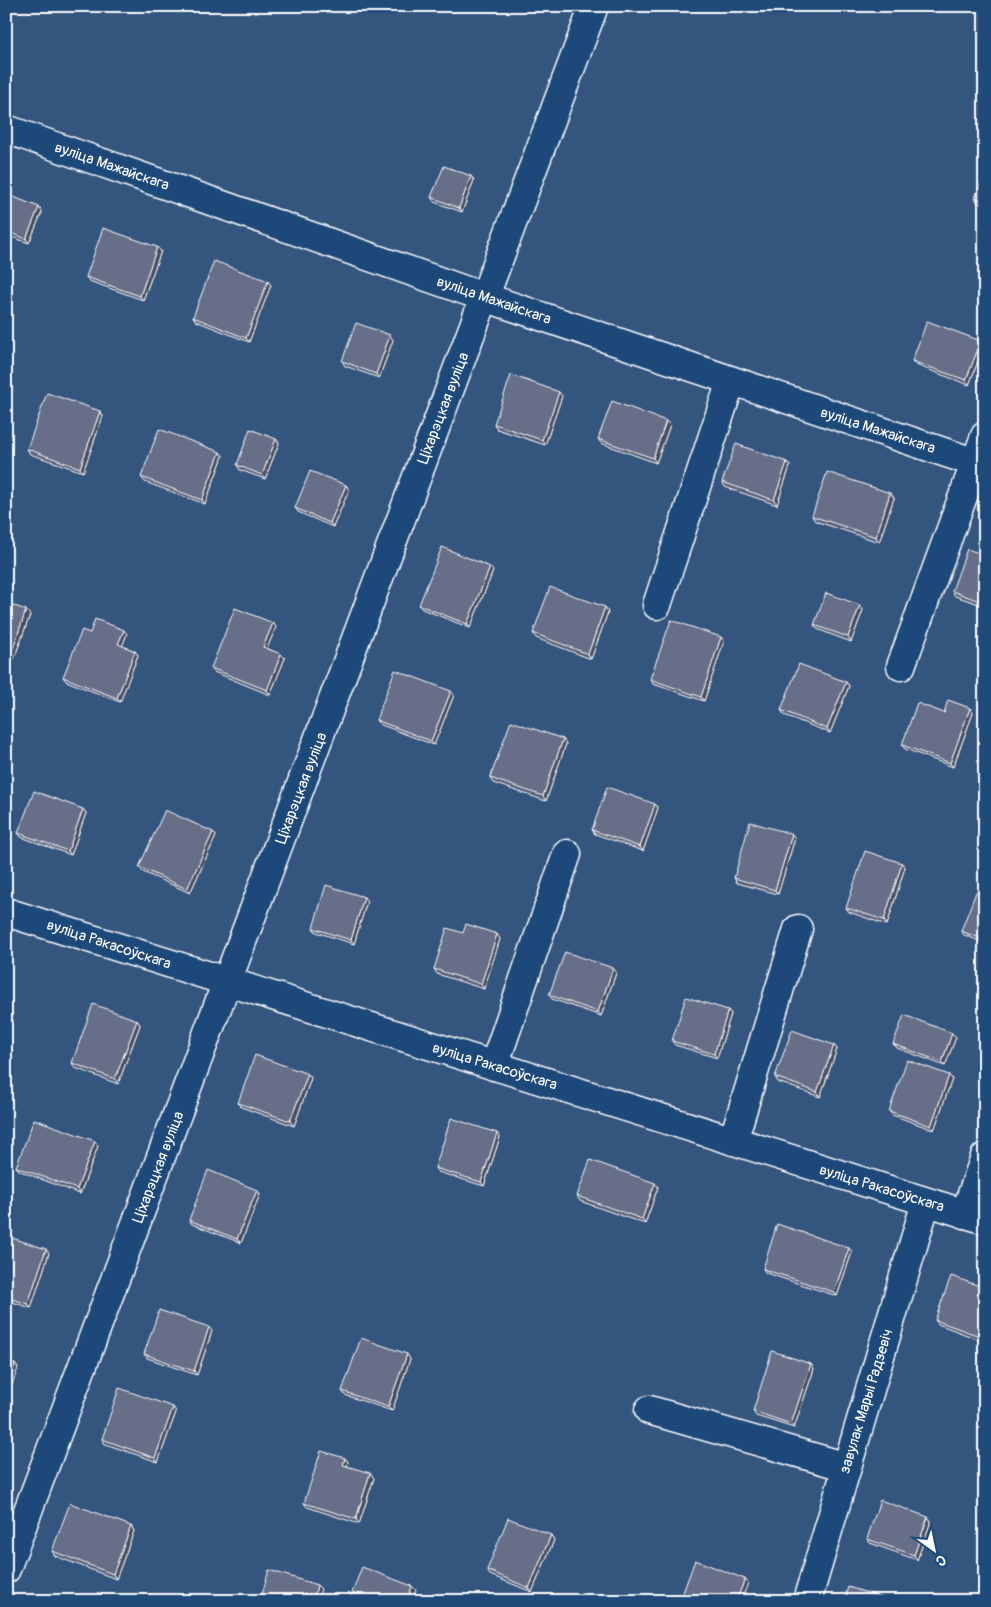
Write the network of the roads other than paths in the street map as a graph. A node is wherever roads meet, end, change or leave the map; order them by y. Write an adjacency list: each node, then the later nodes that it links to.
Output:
1 (594, 6): 3 (street, Ціхарэцкая вуліца)
2 (6, 129): 3 (street, вуліца Мажайскага)
3 (484, 297): 4 (street, вуліца Мажайскага); 12 (street, Ціхарэцкая вуліца)
4 (731, 381): 6 (street, вуліца Мажайскага); 7 (street)
5 (985, 436): 6 (street)
6 (980, 464): 8 (street)
7 (657, 604)
8 (901, 666)
9 (567, 854): 13 (street)
10 (6, 912): 12 (street, вуліца Ракасоўскага)
11 (798, 929): 14 (street)
12 (228, 982): 13 (street, вуліца Ракасоўскага); 20 (street, Ціхарэцкая вуліца)
13 (494, 1066): 14 (street, вуліца Ракасоўскага)
14 (733, 1141): 16 (street, вуліца Ракасоўскага)
15 (985, 1157): 17 (street)
16 (926, 1202): 17 (street, вуліца Ракасоўскага); 19 (street, завулак Марыі Радзевіч)
17 (975, 1217)
18 (649, 1410): 19 (street)
19 (847, 1467): 21 (street, завулак Марыі Радзевіч)
20 (6, 1569)
21 (807, 1601)

